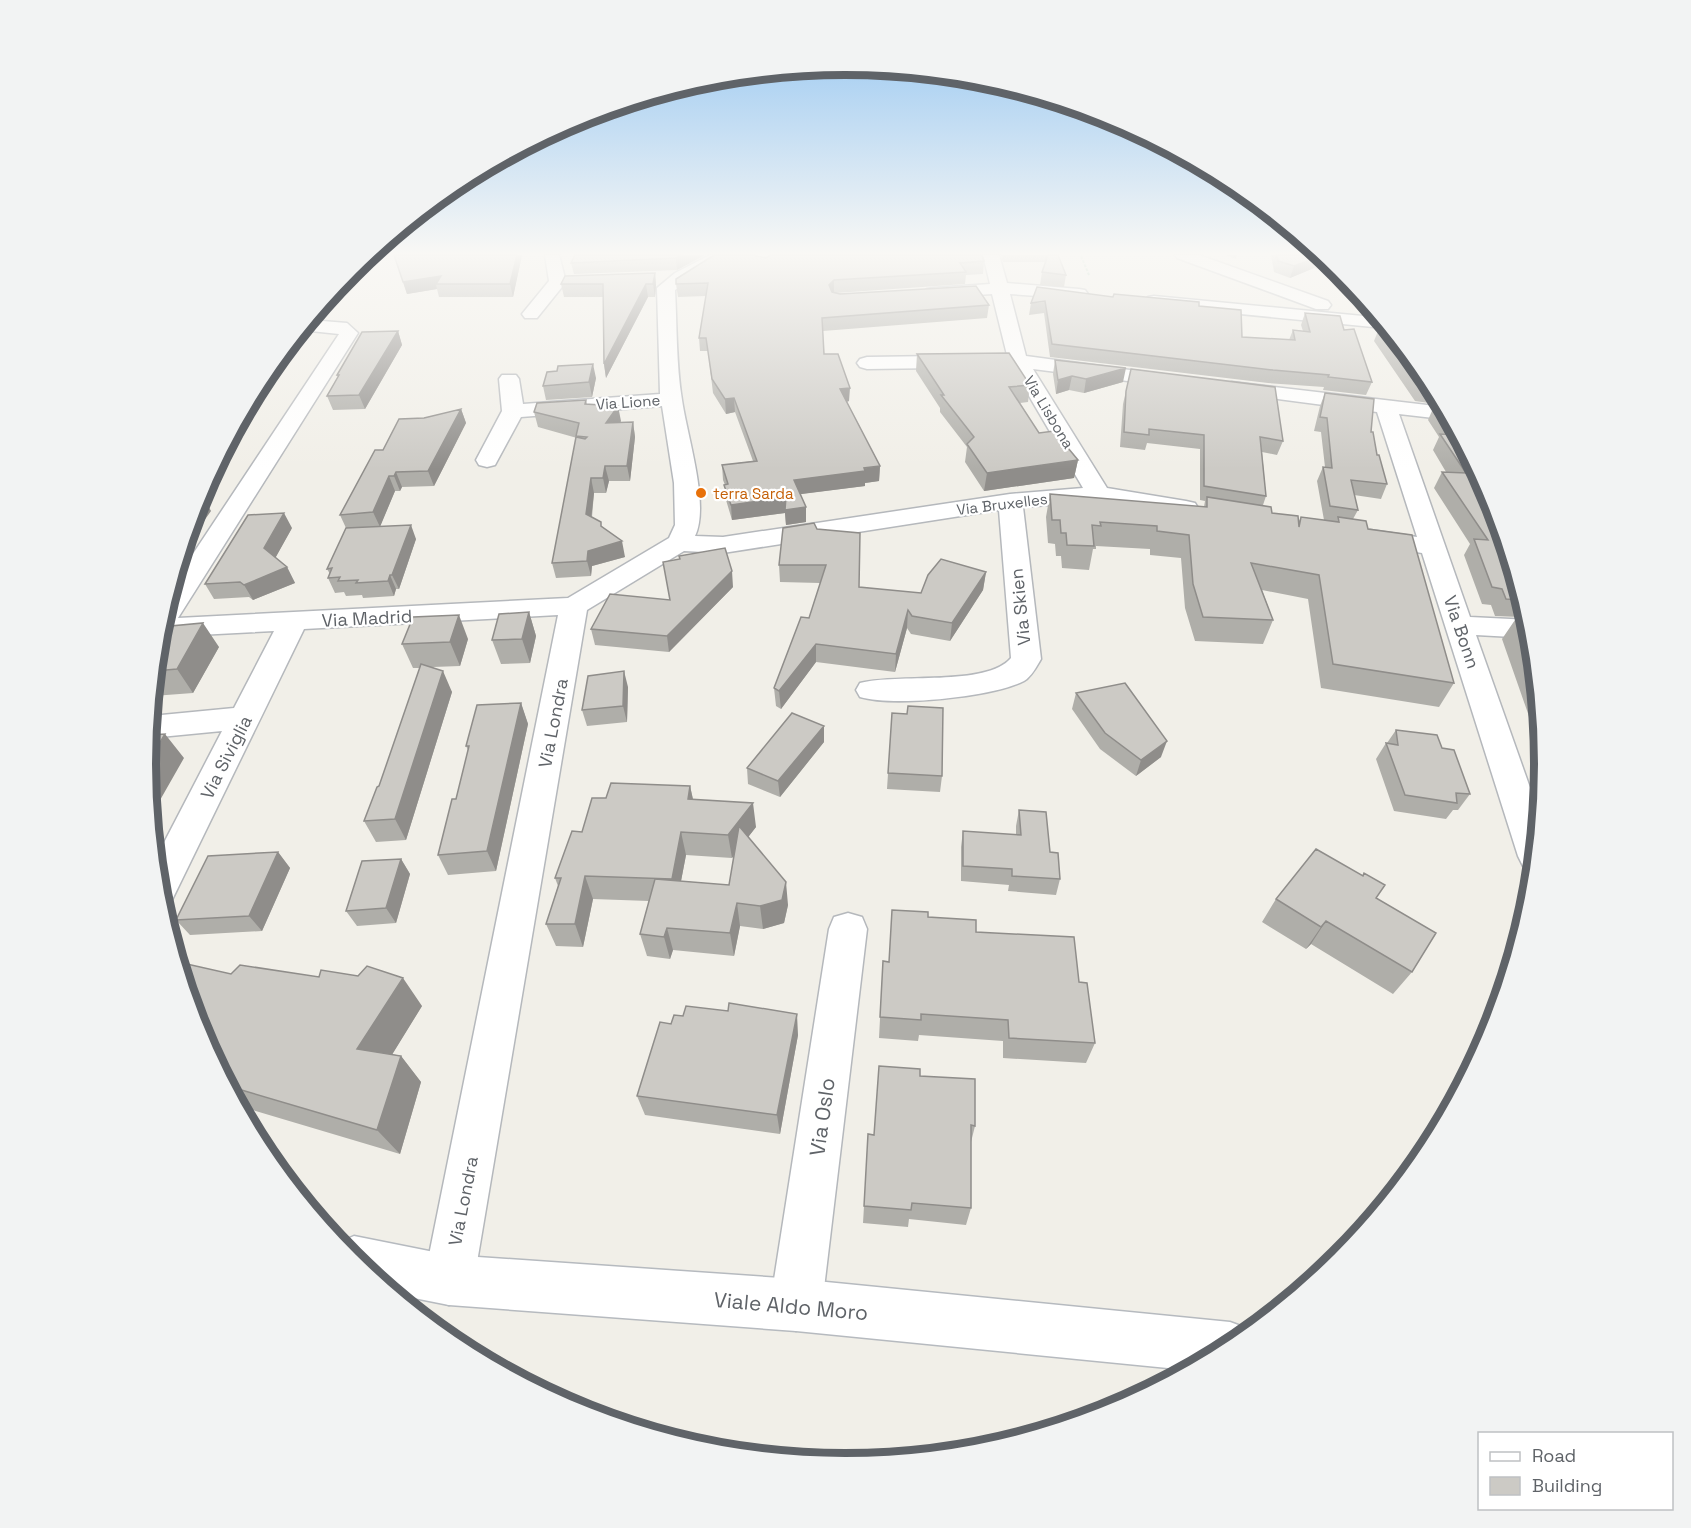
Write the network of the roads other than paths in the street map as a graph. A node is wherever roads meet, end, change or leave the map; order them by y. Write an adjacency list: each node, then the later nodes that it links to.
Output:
1 (328, 326): 20 (street)
2 (668, 326): 9 (street)
3 (1009, 326): 4 (street, Via Lisbona)
4 (1018, 361): 5 (street); 7 (street); 14 (street, Via Lisbona)
5 (867, 363)
6 (509, 379): 11 (street)
7 (1192, 383)
8 (1215, 386): 10 (street)
9 (671, 399): 11 (street, Via Lione); 18 (street)
10 (1386, 408): 12 (street); 19 (street, Via Bonn)
11 (513, 411): 13 (street)
12 (1438, 413)
13 (487, 460)
14 (1100, 494): 15 (street, Via Bruxelles); 16 (street, Via Bruxelles)
15 (1010, 501): 18 (street, Via Bruxelles); 26 (street, Via Skien)
16 (1210, 512)
17 (1352, 535): 19 (street)
18 (680, 543): 21 (street)
19 (1431, 547): 23 (street, Via Bonn)
20 (177, 598)
21 (574, 606): 22 (street, Via Madrid); 33 (street, Via Londra)
22 (293, 622): 24 (street, Via Madrid); 27 (street, Via Siviglia)
23 (1460, 625): 25 (street); 29 (street, Via Bonn)
24 (171, 627)
25 (1521, 628)
26 (871, 690)
27 (245, 718): 28 (street); 30 (street, Via Siviglia)
28 (158, 726)
29 (1530, 839)
30 (166, 877)
31 (848, 929): 34 (street, Via Oslo)
32 (373, 1265): 33 (street, Viale Aldo Moro)
33 (449, 1280): 34 (street, Viale Aldo Moro)
34 (796, 1305): 35 (street, Viale Aldo Moro)
35 (1213, 1346)

